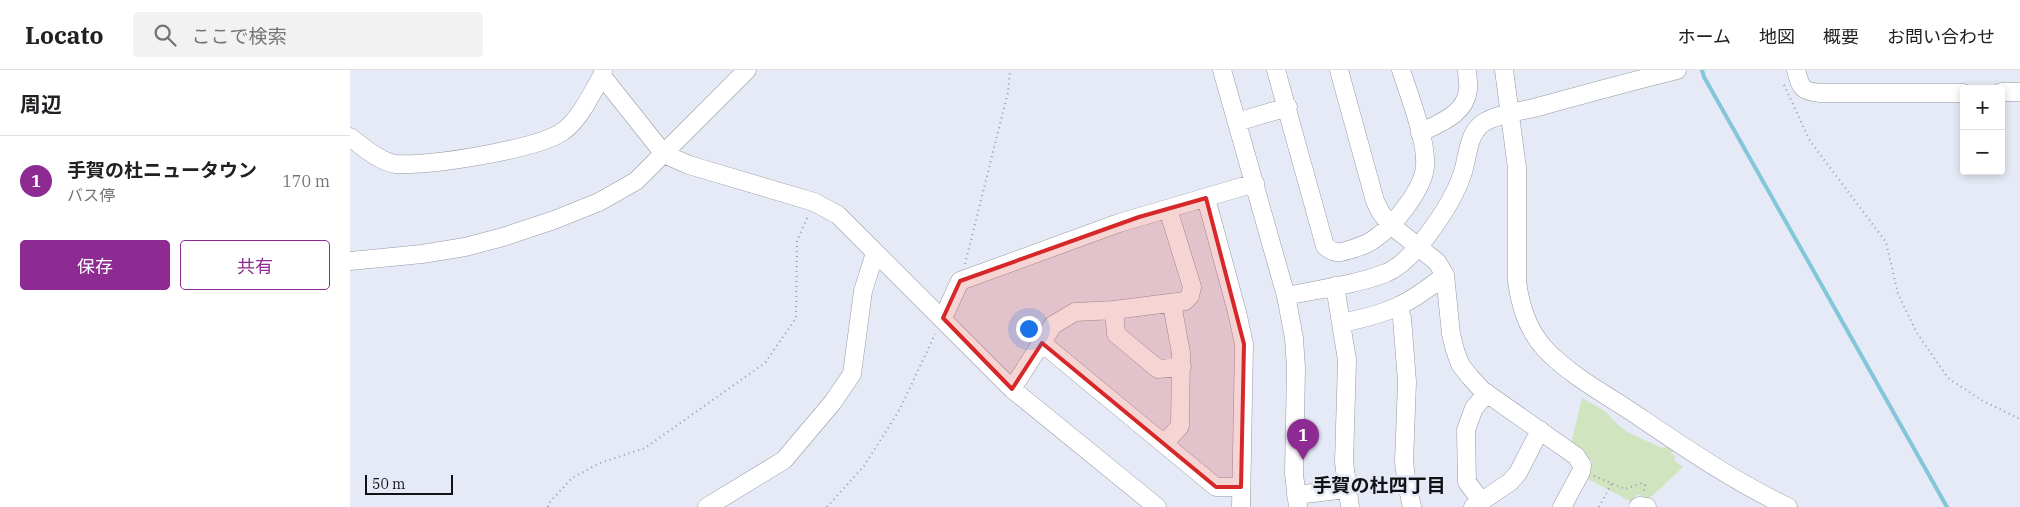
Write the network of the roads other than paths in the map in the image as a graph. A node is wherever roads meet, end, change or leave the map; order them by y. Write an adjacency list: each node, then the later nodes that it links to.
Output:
1 (747, 70): 19 (street)
2 (1222, 70): 16 (street)
3 (1339, 70): 23 (street)
4 (1401, 70): 17 (street)
5 (1467, 70): 17 (street)
6 (1504, 70): 15 (street)
7 (1677, 70): 15 (street)
8 (1279, 71): 14 (street)
9 (603, 73): 18 (street); 19 (street)
10 (1790, 75): 13 (street)
11 (2005, 92): 12 (street)
12 (2020, 92)
13 (1960, 93)
14 (1288, 107): 16 (street); 23 (street)
15 (1511, 114): 24 (street); 51 (street)
16 (1237, 122): 20 (street)
17 (1420, 133): 23 (street)
18 (350, 137)
19 (664, 154): 25 (street); 26 (street)
20 (1255, 183): 21 (street); 29 (street)
21 (1206, 198): 22 (street); 41 (street)
22 (1168, 209): 30 (street); 33 (street)
23 (1391, 224): 24 (street)
24 (1417, 247): 27 (street); 28 (street)
25 (875, 253): 33 (street); 45 (street)
26 (350, 261)
27 (1445, 274): 31 (street); 38 (street)
28 (1336, 286): 29 (street); 34 (street)
29 (1286, 296): 43 (street)
30 (1172, 304): 32 (street); 36 (street)
31 (1398, 308): 34 (street); 49 (street)
32 (1114, 310): 35 (street); 36 (street)
33 (943, 318): 37 (street)
34 (1342, 323): 42 (street)
35 (1042, 343): 37 (street); 40 (street)
36 (1182, 368): 40 (street)
37 (1012, 388): 46 (street)
38 (1487, 393): 39 (street); 44 (street)
39 (1540, 430): 44 (street); 50 (street)
40 (1164, 444): 41 (street)
41 (1241, 487): 47 (street)
42 (1347, 489): 43 (street); 48 (street)
43 (1297, 501)
44 (1477, 504)
45 (707, 507)
46 (1157, 507)
47 (1241, 507)
48 (1350, 507)
49 (1412, 507)
50 (1562, 507)
51 (1788, 507)

